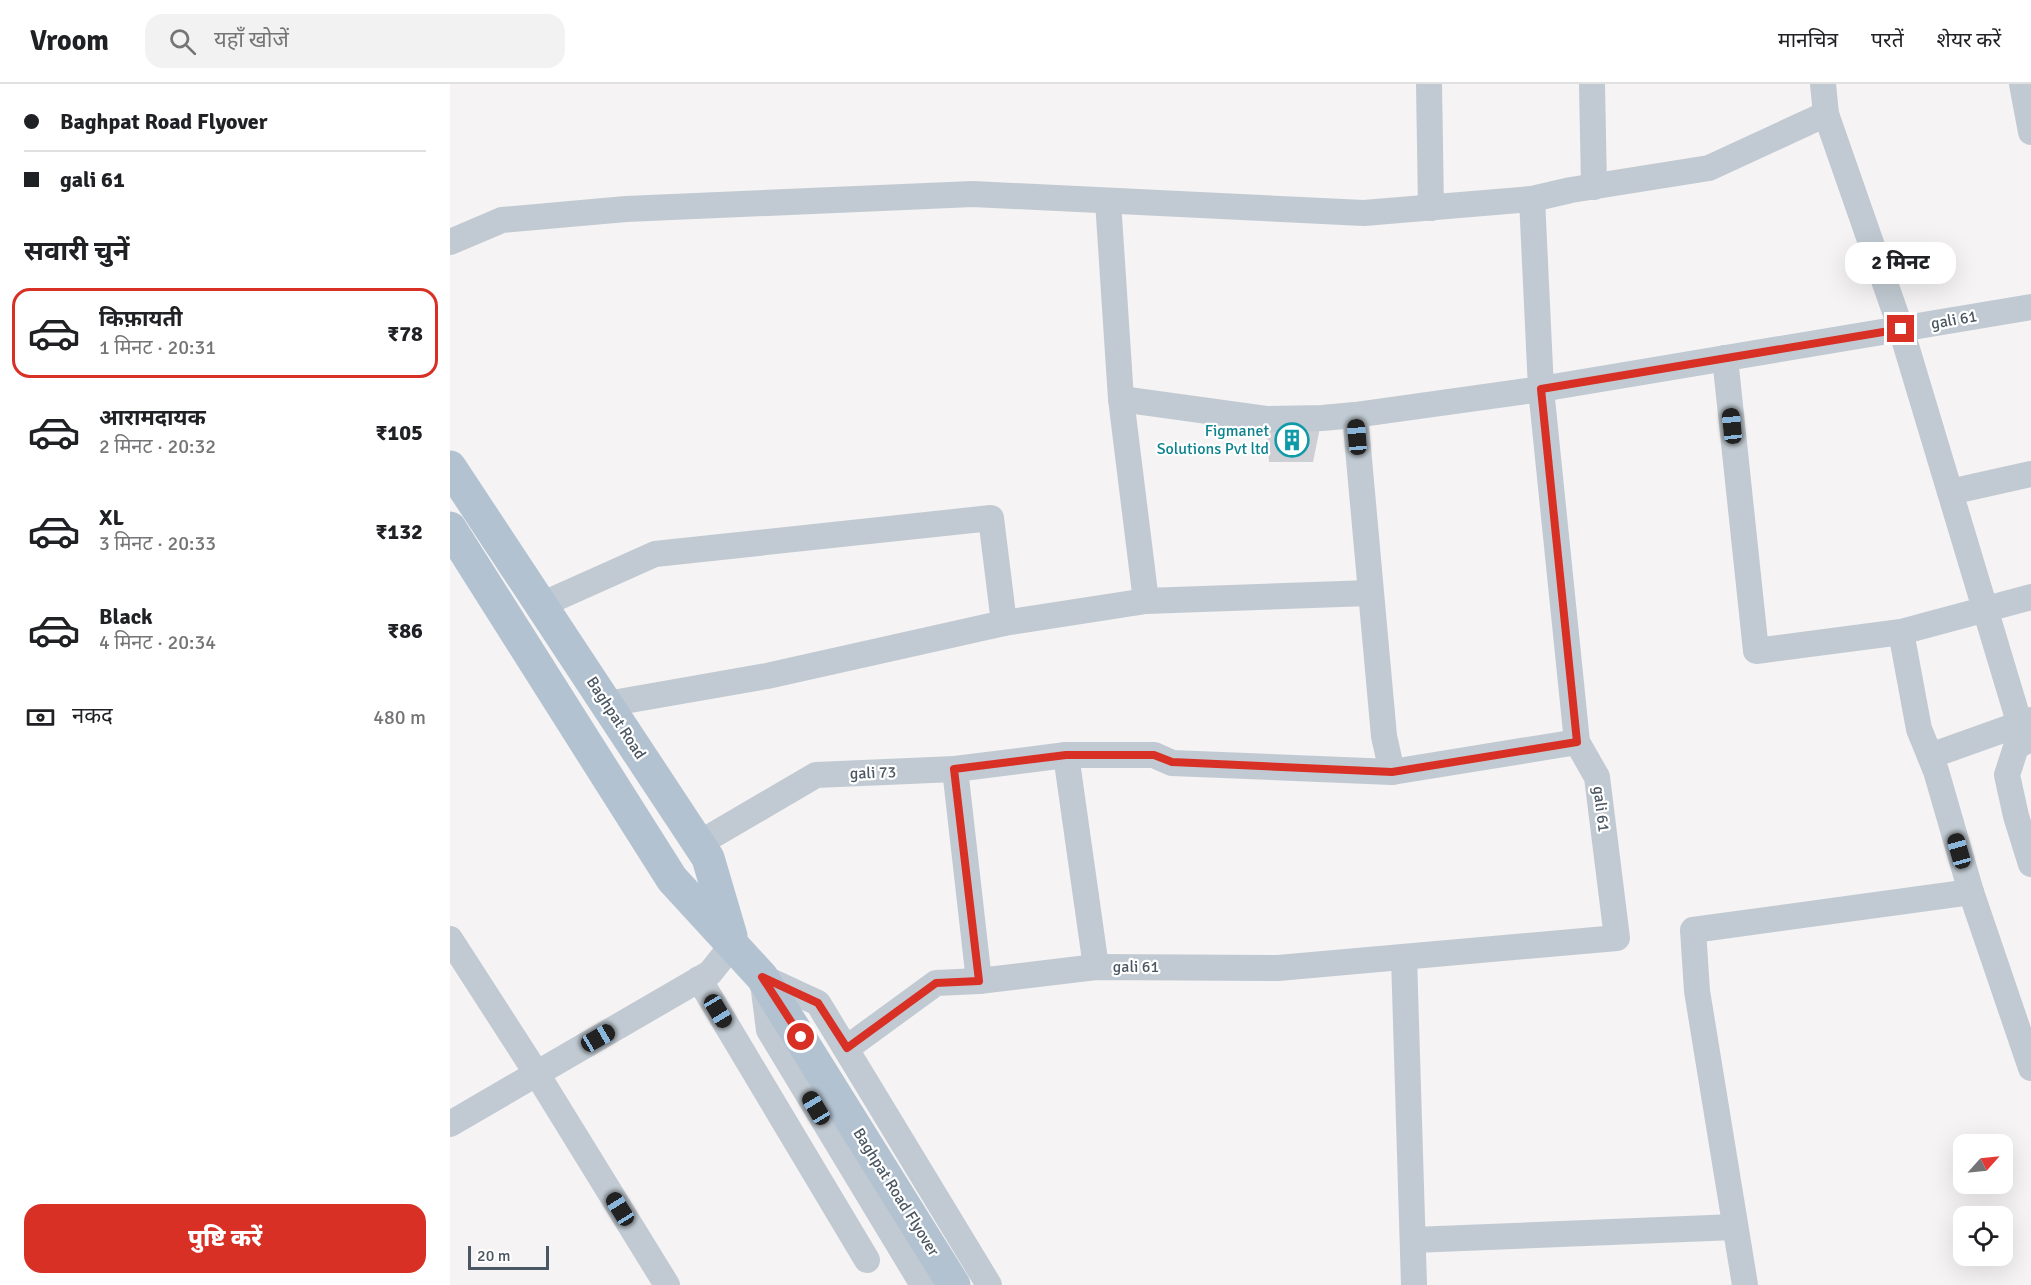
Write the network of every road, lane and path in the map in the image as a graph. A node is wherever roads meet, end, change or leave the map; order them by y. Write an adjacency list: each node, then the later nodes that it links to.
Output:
1 (1429, 84): 10 (street)
2 (1592, 84): 7 (street)
3 (1823, 84): 5 (street)
4 (2022, 84): 6 (street)
5 (1826, 114): 7 (street); 13 (street)
6 (2031, 132)
7 (1594, 187): 8 (street)
8 (1532, 199): 10 (street); 15 (street)
9 (1108, 201): 10 (street); 11 (street); 16 (street)
10 (1431, 208)
11 (450, 242)
12 (2031, 307): 13 (street, gali 61)
13 (1901, 329): 14 (street, gali 61); 20 (street)
14 (1725, 358): 15 (street, gali 61); 28 (street)
15 (1541, 389): 17 (street); 31 (street, gali 61)
16 (1121, 399): 17 (street); 24 (street)
17 (1355, 415): 22 (street)
18 (450, 467): 25 (main road, Baghpat Road)
19 (2031, 474): 20 (street)
20 (1950, 492): 26 (street)
21 (450, 528): 40 (main road)
22 (1370, 593): 24 (street); 35 (street)
23 (2031, 597): 26 (street)
24 (1146, 601): 27 (street)
25 (541, 605): 27 (street); 29 (main road, Baghpat Road)
26 (1986, 610): 28 (street); 30 (street)
27 (1004, 623): 29 (street)
28 (1900, 632): 33 (street)
29 (607, 704): 36 (main road, Baghpat Road)
30 (2027, 728): 33 (street); 37 (street)
31 (1577, 742): 35 (street, gali 73); 41 (street, gali 61)
32 (1066, 755): 34 (street, gali 73); 35 (street, gali 73); 42 (street)
33 (1930, 756): 38 (street)
34 (954, 769): 36 (street, gali 73); 45 (street)
35 (1392, 772)
36 (698, 844): 40 (main road, Baghpat Road)
37 (2031, 864)
38 (1971, 892): 47 (street); 50 (street)
39 (450, 939): 48 (street)
40 (733, 944): 43 (main road, Baghpat Road); 44 (street)
41 (1404, 957): 42 (street, gali 61); 51 (street)
42 (1096, 967): 45 (street, gali 61)
43 (762, 977): 46 (street); 54 (street); 55 (main road, Baghpat Road Flyover)
44 (699, 979): 48 (street); 52 (street)
45 (979, 981): 46 (street, gali 61)
46 (847, 1048): 56 (street)
47 (2031, 1068)
48 (537, 1074): 49 (street); 53 (street)
49 (450, 1124)
50 (1735, 1227): 51 (street); 58 (street)
51 (1413, 1240): 57 (street)
52 (867, 1260)
53 (667, 1285)
54 (922, 1285)
55 (954, 1285)
56 (989, 1285)
57 (1414, 1285)
58 (1745, 1285)

